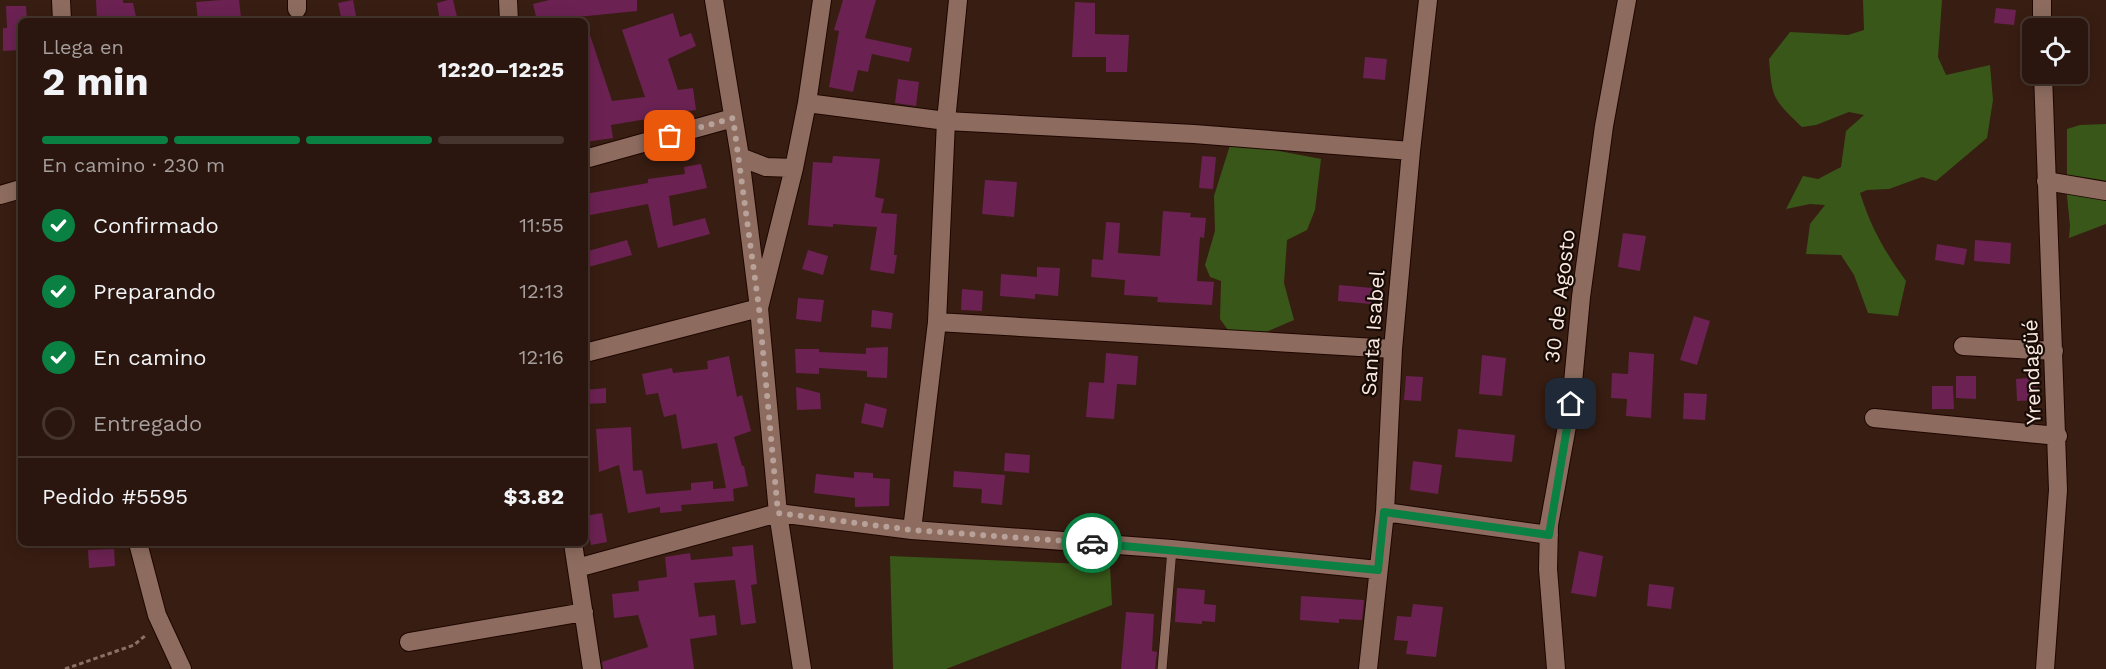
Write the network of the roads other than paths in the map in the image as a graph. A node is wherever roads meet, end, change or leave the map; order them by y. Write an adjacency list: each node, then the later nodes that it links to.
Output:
1 (62, 0): 9 (street)
2 (508, 0): 10 (street)
3 (714, 0): 14 (street)
4 (822, 0): 13 (street)
5 (958, 0): 15 (street)
6 (1428, 0): 16 (street, Santa Isabel)
7 (1627, 0): 35 (street, 30 de Agosto)
8 (2042, 0): 11 (street)
9 (62, 18)
10 (509, 18)
11 (2042, 18)
12 (2043, 84): 20 (street, Yrendagüé)
13 (807, 103): 15 (street); 19 (street)
14 (733, 118): 17 (street); 18 (street)
15 (946, 121): 16 (street); 25 (street)
16 (1411, 151): 27 (street, Santa Isabel)
17 (740, 157): 19 (street); 24 (street)
18 (588, 158)
19 (794, 168): 24 (street)
20 (2046, 181): 22 (street); 28 (street, Yrendagüé)
21 (18, 190): 23 (street)
22 (2106, 191)
23 (0, 195)
24 (759, 308): 29 (street); 33 (street)
25 (937, 322): 27 (street); 34 (street)
26 (1963, 346): 28 (street)
27 (1393, 349): 32 (street, Santa Isabel)
28 (2054, 351): 31 (street, Yrendagüé)
29 (588, 352)
30 (1875, 418): 31 (street)
31 (2058, 436): 49 (street, Yrendagüé)
32 (1384, 512): 35 (street); 40 (street, Santa Isabel)
33 (778, 513): 34 (street); 39 (street); 45 (street)
34 (912, 530): 38 (street)
35 (1549, 535): 48 (street, 30 de Agosto)
36 (139, 546): 43 (street)
37 (573, 546): 39 (street)
38 (1172, 549): 40 (street); 46 (lane)
39 (577, 568): 41 (street)
40 (1378, 570): 47 (street, Santa Isabel)
41 (584, 612): 42 (street); 44 (street)
42 (409, 642)
43 (182, 669)
44 (592, 669)
45 (802, 669)
46 (1162, 669)
47 (1368, 669)
48 (1556, 669)
49 (2045, 669)

